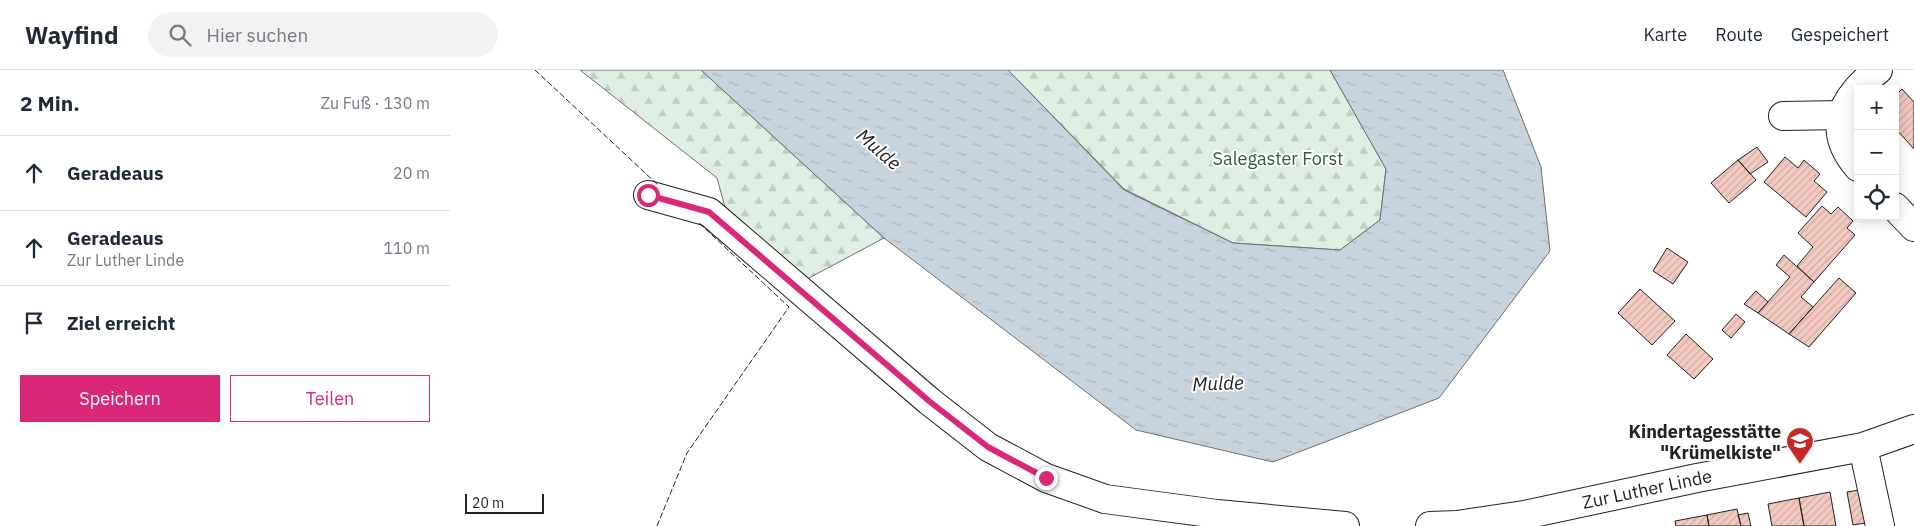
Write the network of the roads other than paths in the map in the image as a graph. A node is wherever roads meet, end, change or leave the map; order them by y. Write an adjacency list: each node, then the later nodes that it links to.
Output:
1 (1878, 70): 2 (street)
2 (1842, 115): 3 (street); 4 (street)
3 (1783, 116)
4 (1854, 161)
5 (648, 195): 10 (street)
6 (1899, 211): 7 (street)
7 (1914, 227)
8 (1914, 430): 9 (street, Zur Luther Linde)
9 (1863, 447): 11 (street, Zur Luther Linde); 12 (street)
10 (1345, 526)
11 (1430, 526)
12 (1880, 526)

